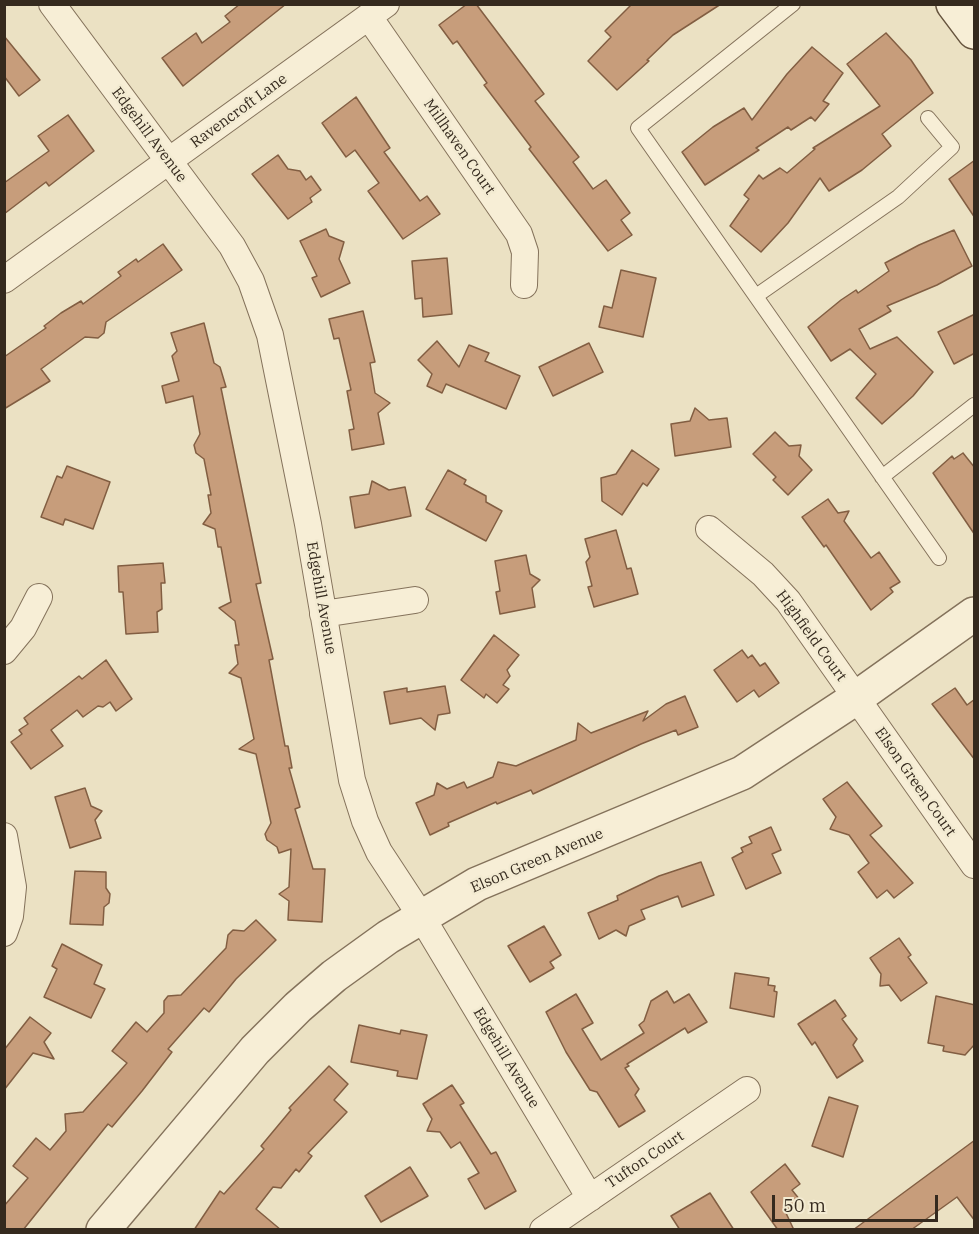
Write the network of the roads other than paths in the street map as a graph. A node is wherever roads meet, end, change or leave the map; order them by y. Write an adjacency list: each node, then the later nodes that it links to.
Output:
1 (52, 4): 7 (street, Edgehill Avenue)
2 (793, 4): 10 (lane)
3 (953, 4): 5 (street)
4 (377, 11): 7 (street, Ravencroft Lane); 9 (street, Millhaven Court)
5 (975, 32)
6 (928, 118): 10 (lane)
7 (169, 163): 8 (street, Ravencroft Lane); 17 (street, Edgehill Avenue)
8 (4, 280)
9 (524, 285)
10 (756, 296): 12 (lane)
11 (975, 405): 12 (lane)
12 (882, 477): 14 (lane)
13 (709, 529): 20 (street, Highfield Court)
14 (939, 558)
15 (39, 597): 19 (street)
16 (415, 600): 17 (street)
17 (323, 614): 23 (street, Edgehill Avenue)
18 (975, 614): 20 (street, Elson Green Avenue)
19 (4, 651)
20 (856, 698): 22 (street, Elson Green Court); 23 (street, Elson Green Avenue)
21 (4, 836): 24 (street)
22 (975, 865)
23 (421, 916): 26 (street, Edgehill Avenue); 27 (street, Elson Green Avenue)
24 (4, 933)
25 (747, 1090): 26 (street, Tufton Court)
26 (590, 1198): 28 (street, Tufton Court)
27 (103, 1230)
28 (543, 1230)

